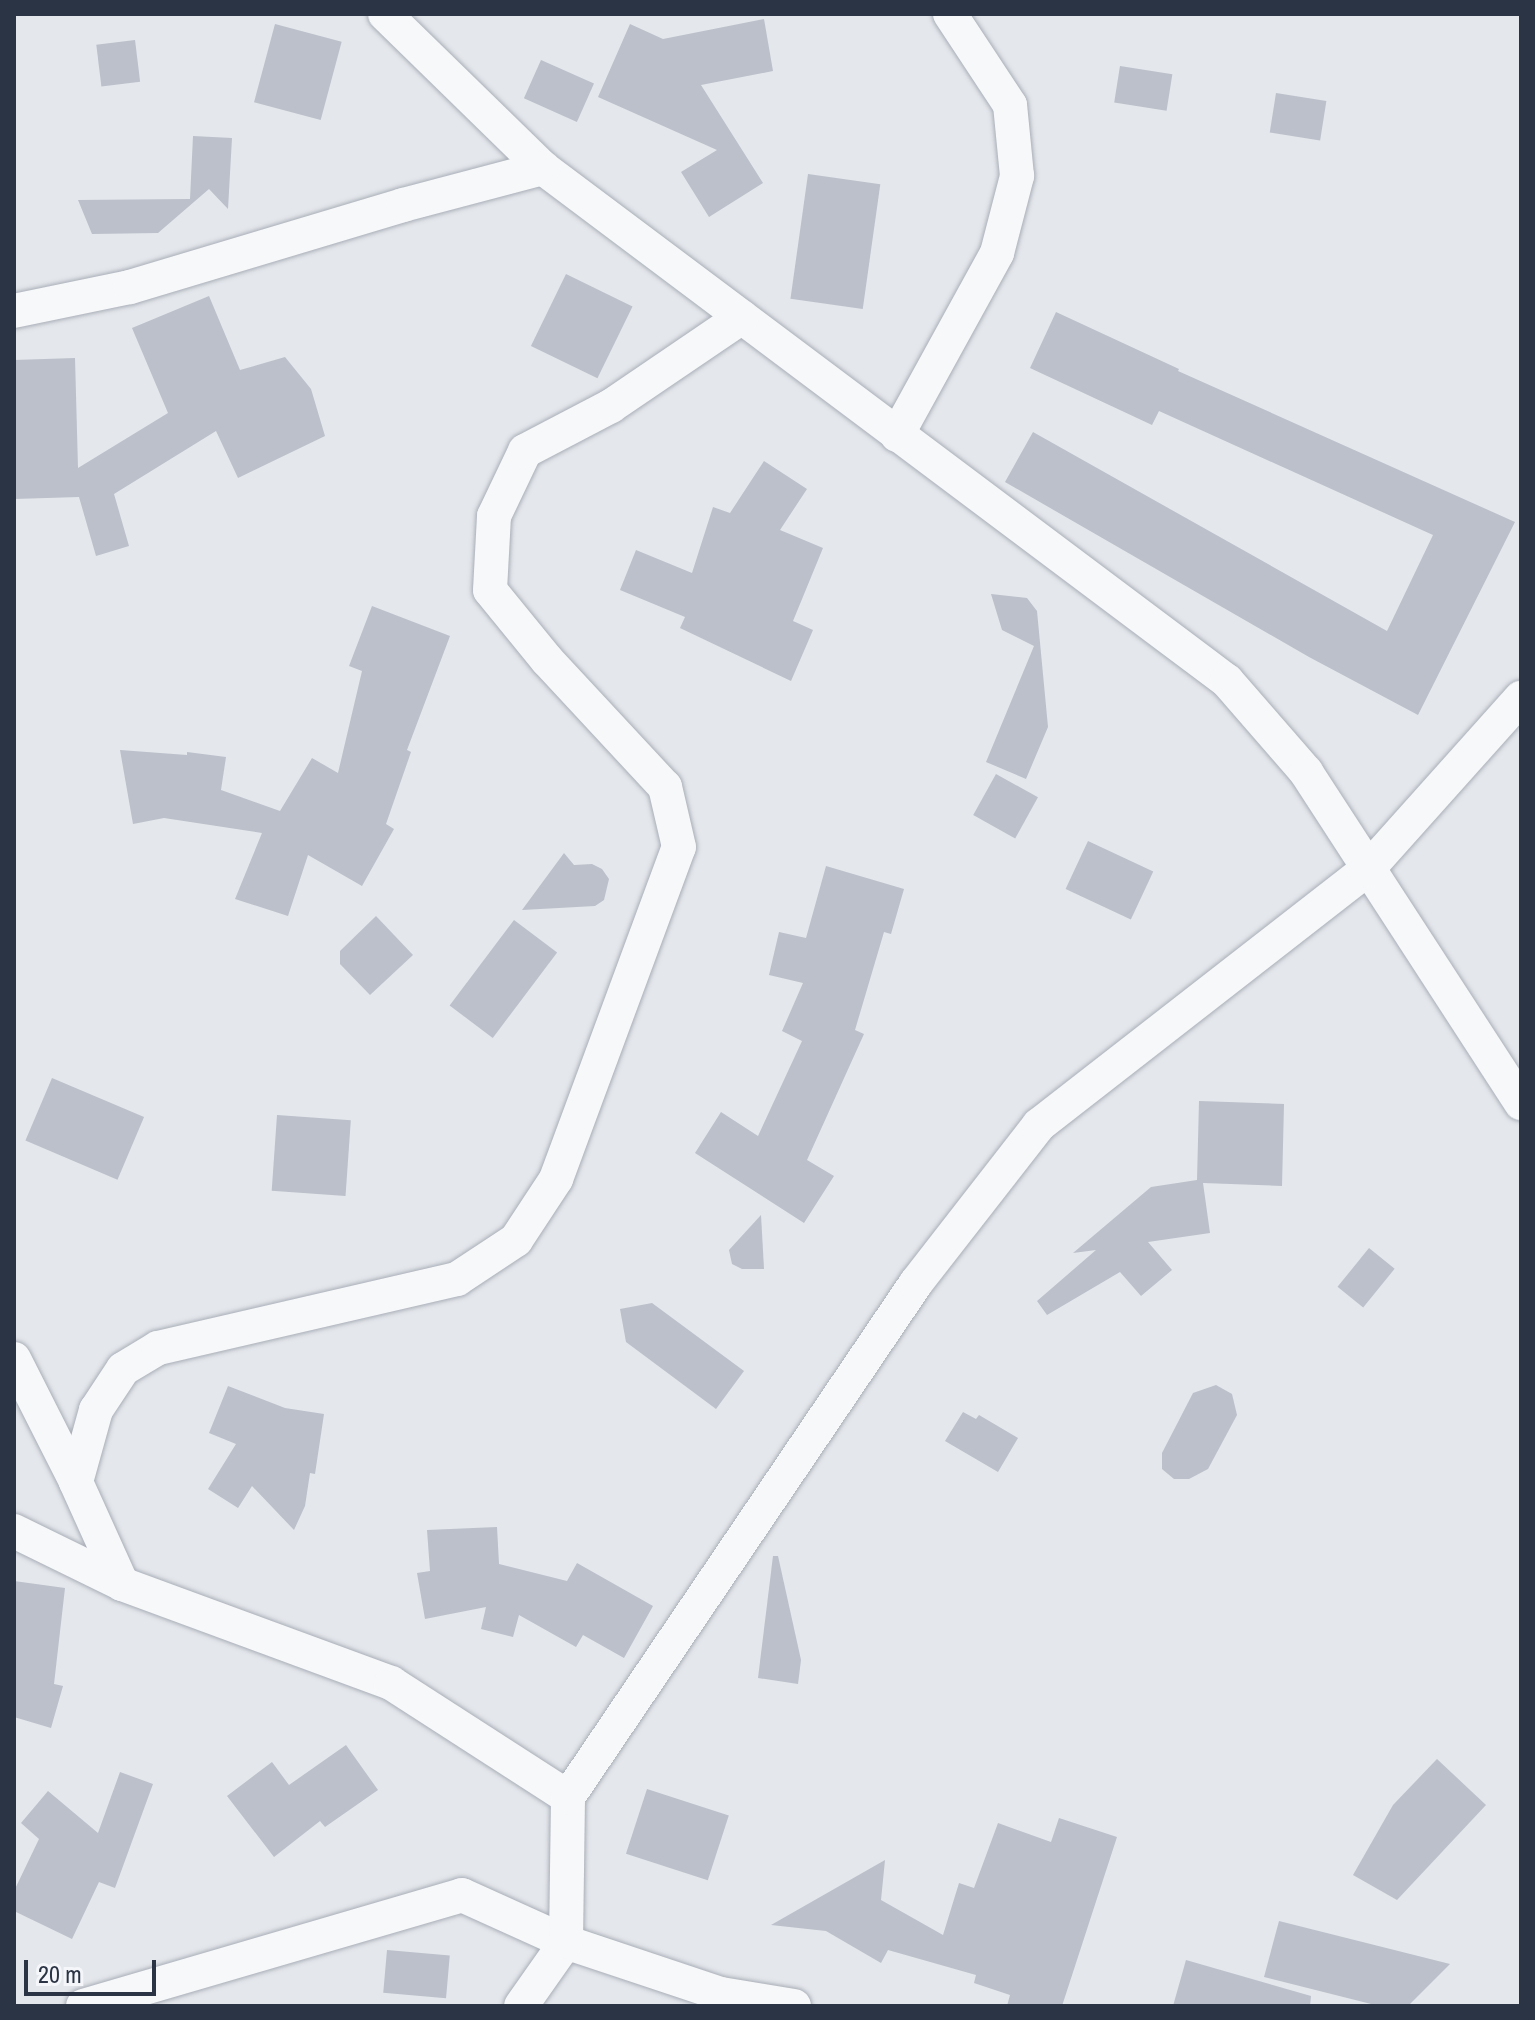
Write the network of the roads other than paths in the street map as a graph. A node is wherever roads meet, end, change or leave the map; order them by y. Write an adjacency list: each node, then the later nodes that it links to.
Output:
1 (385, 14): 3 (street)
2 (950, 14): 6 (street)
3 (543, 168): 4 (street); 5 (street)
4 (14, 311)
5 (742, 317): 6 (street); 11 (street)
6 (897, 435): 8 (street)
7 (1519, 704): 8 (street)
8 (1367, 870): 9 (street); 14 (street)
9 (1521, 1103)
10 (14, 1359): 11 (street)
11 (76, 1482): 13 (street)
12 (14, 1531): 13 (street)
13 (122, 1584): 14 (street)
14 (568, 1797): 15 (street)
15 (566, 1942): 16 (street); 17 (street); 18 (street)
16 (83, 2006)
17 (521, 2006)
18 (794, 2006)

